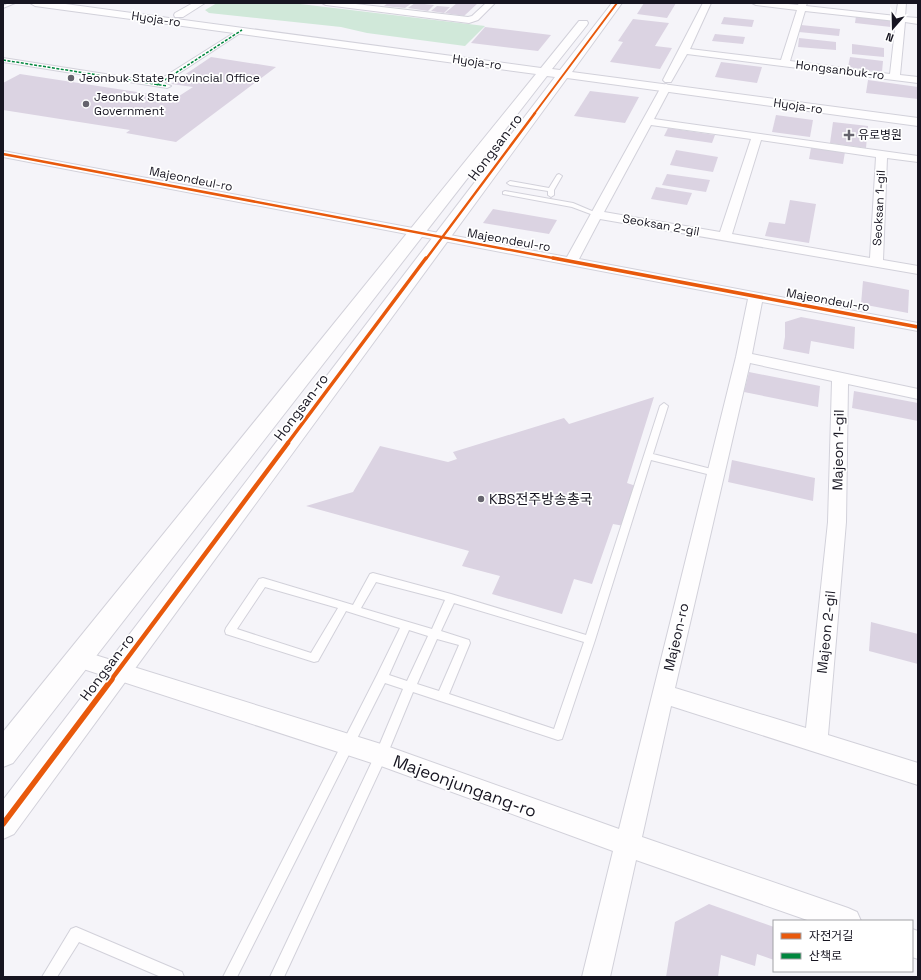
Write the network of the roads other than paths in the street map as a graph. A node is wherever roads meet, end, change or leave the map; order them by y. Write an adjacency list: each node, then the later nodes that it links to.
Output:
1 (13, 3): 13 (lane)
2 (36, 3): 17 (street, Hyoja-ro)
3 (90, 3): 14 (street, Hyoja-ro)
4 (200, 3): 14 (street)
5 (326, 3): 6 (street)
6 (491, 3)
7 (598, 3): 22 (street, Hongsan-ro)
8 (617, 3): 22 (street, Hongsan-ro)
9 (707, 3): 18 (street)
10 (756, 3): 12 (street)
11 (902, 3): 15 (street, Hongsanbuk-ro)
12 (802, 6): 15 (street); 23 (street, Hongsanbuk-ro)
13 (3, 7)
14 (179, 15): 21 (street, Hyoja-ro)
15 (900, 19): 16 (street); 25 (street, Hongsanbuk-ro)
16 (918, 21)
17 (242, 30): 21 (street, Hyoja-ro); 28 (street)
18 (684, 50): 23 (street, Hongsanbuk-ro); 27 (street)
19 (522, 57): 21 (street)
20 (3, 60): 28 (street)
21 (502, 62): 22 (street, Hyoja-ro); 31 (street)
22 (556, 63): 24 (street, Hyoja-ro); 30 (street, Hongsan-ro); 31 (street, Hongsan-ro)
23 (784, 64): 25 (street, Hongsanbuk-ro)
24 (611, 74): 27 (street, Hyoja-ro); 30 (street)
25 (895, 77): 26 (street, Hongsanbuk-ro)
26 (918, 80)
27 (667, 84): 32 (street, Hyoja-ro); 33 (street); 34 (street, Hyoja-ro)
28 (157, 85): 29 (street)
29 (167, 86)
30 (551, 90): 47 (street, Hongsan-ro)
31 (525, 96): 45 (street, Hongsan-ro)
32 (918, 113)
33 (647, 121): 35 (street); 44 (street)
34 (918, 122)
35 (757, 136): 37 (street, Seoksan 1-gil); 46 (street)
36 (3, 154): 45 (street, Majeondeul-ro)
37 (882, 154): 38 (street, Seoksan 1-gil); 50 (street, Seoksan 1-gil)
38 (918, 159)
39 (559, 176): 41 (lane)
40 (510, 183): 41 (lane)
41 (551, 190): 43 (lane)
42 (504, 193): 43 (lane)
43 (550, 200): 44 (lane)
44 (596, 214): 46 (street, Seoksan 2-gil); 49 (street)
45 (416, 233): 47 (street, Majeondeul-ro); 67 (street, Hongsan-ro)
46 (725, 236): 48 (street, Seoksan 2-gil)
47 (441, 238): 49 (street, Majeondeul-ro); 68 (street, Hongsan-ro)
48 (798, 249): 50 (street, Seoksan 1-gil)
49 (571, 261): 52 (street, Majeondeul-ro)
50 (876, 263): 51 (street, Seoksan 1-gil)
51 (918, 270)
52 (756, 297): 53 (street, Majeondeul-ro); 54 (street, Majeon-ro)
53 (918, 327)
54 (744, 357): 55 (street); 59 (street, Majeon-ro)
55 (840, 377): 56 (street); 60 (street, Majeon 1-gil)
56 (918, 394)
57 (664, 406): 58 (lane)
58 (649, 456): 59 (lane); 66 (lane)
59 (715, 474): 71 (street, Majeon-ro)
60 (837, 522): 73 (street, Majeon 2-gil)
61 (451, 598): 63 (lane); 65 (lane); 66 (lane)
62 (344, 606): 62 (lane); 63 (lane)
63 (355, 610): 64 (lane)
64 (406, 625): 65 (lane); 69 (lane)
65 (434, 633): 70 (lane); 72 (lane)
66 (590, 640): 72 (lane)
67 (79, 659): 68 (street, Majeonjungang-ro); 75 (street, Hongsan-ro)
68 (118, 670): 74 (street, Majeonjungang-ro); 78 (street, Hongsan-ro)
69 (382, 677): 70 (lane); 74 (lane)
70 (410, 686): 72 (lane); 76 (lane)
71 (663, 694): 73 (street); 79 (street, Majeon-ro)
72 (442, 697)
73 (816, 742): 77 (street)
74 (347, 745): 76 (street, Majeonjungang-ro); 83 (lane)
75 (3, 754)
76 (381, 755): 79 (street, Majeonjungang-ro); 84 (lane)
77 (918, 774)
78 (3, 824)
79 (626, 844): 80 (street, Majeonjungang-ro); 85 (street, Majeon-ro)
80 (845, 920)
81 (49, 977): 82 (lane)
82 (177, 977)
83 (230, 977)
84 (277, 977)
85 (596, 977)

